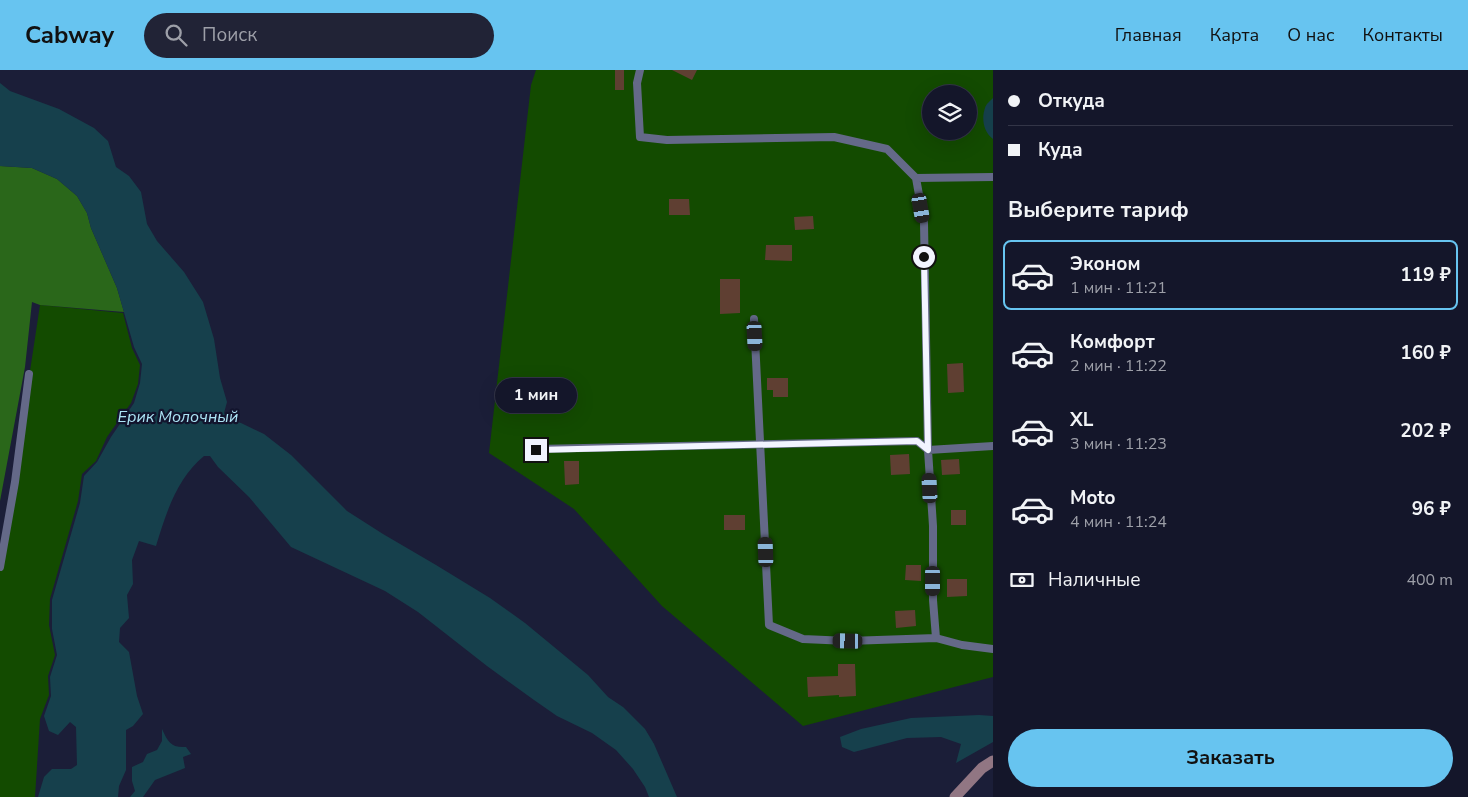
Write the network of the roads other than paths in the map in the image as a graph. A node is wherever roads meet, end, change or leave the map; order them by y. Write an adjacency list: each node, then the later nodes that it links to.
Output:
1 (640, 70): 3 (street)
2 (993, 177): 3 (street)
3 (916, 178): 9 (street)
4 (754, 318): 6 (street)
5 (29, 374): 10 (street)
6 (762, 444): 8 (street); 9 (street); 11 (street)
7 (993, 446): 9 (street)
8 (536, 450)
9 (928, 450): 11 (street)
10 (0, 567)
11 (936, 638): 12 (street)
12 (993, 649)
13 (993, 760): 14 (street)
14 (955, 797)

